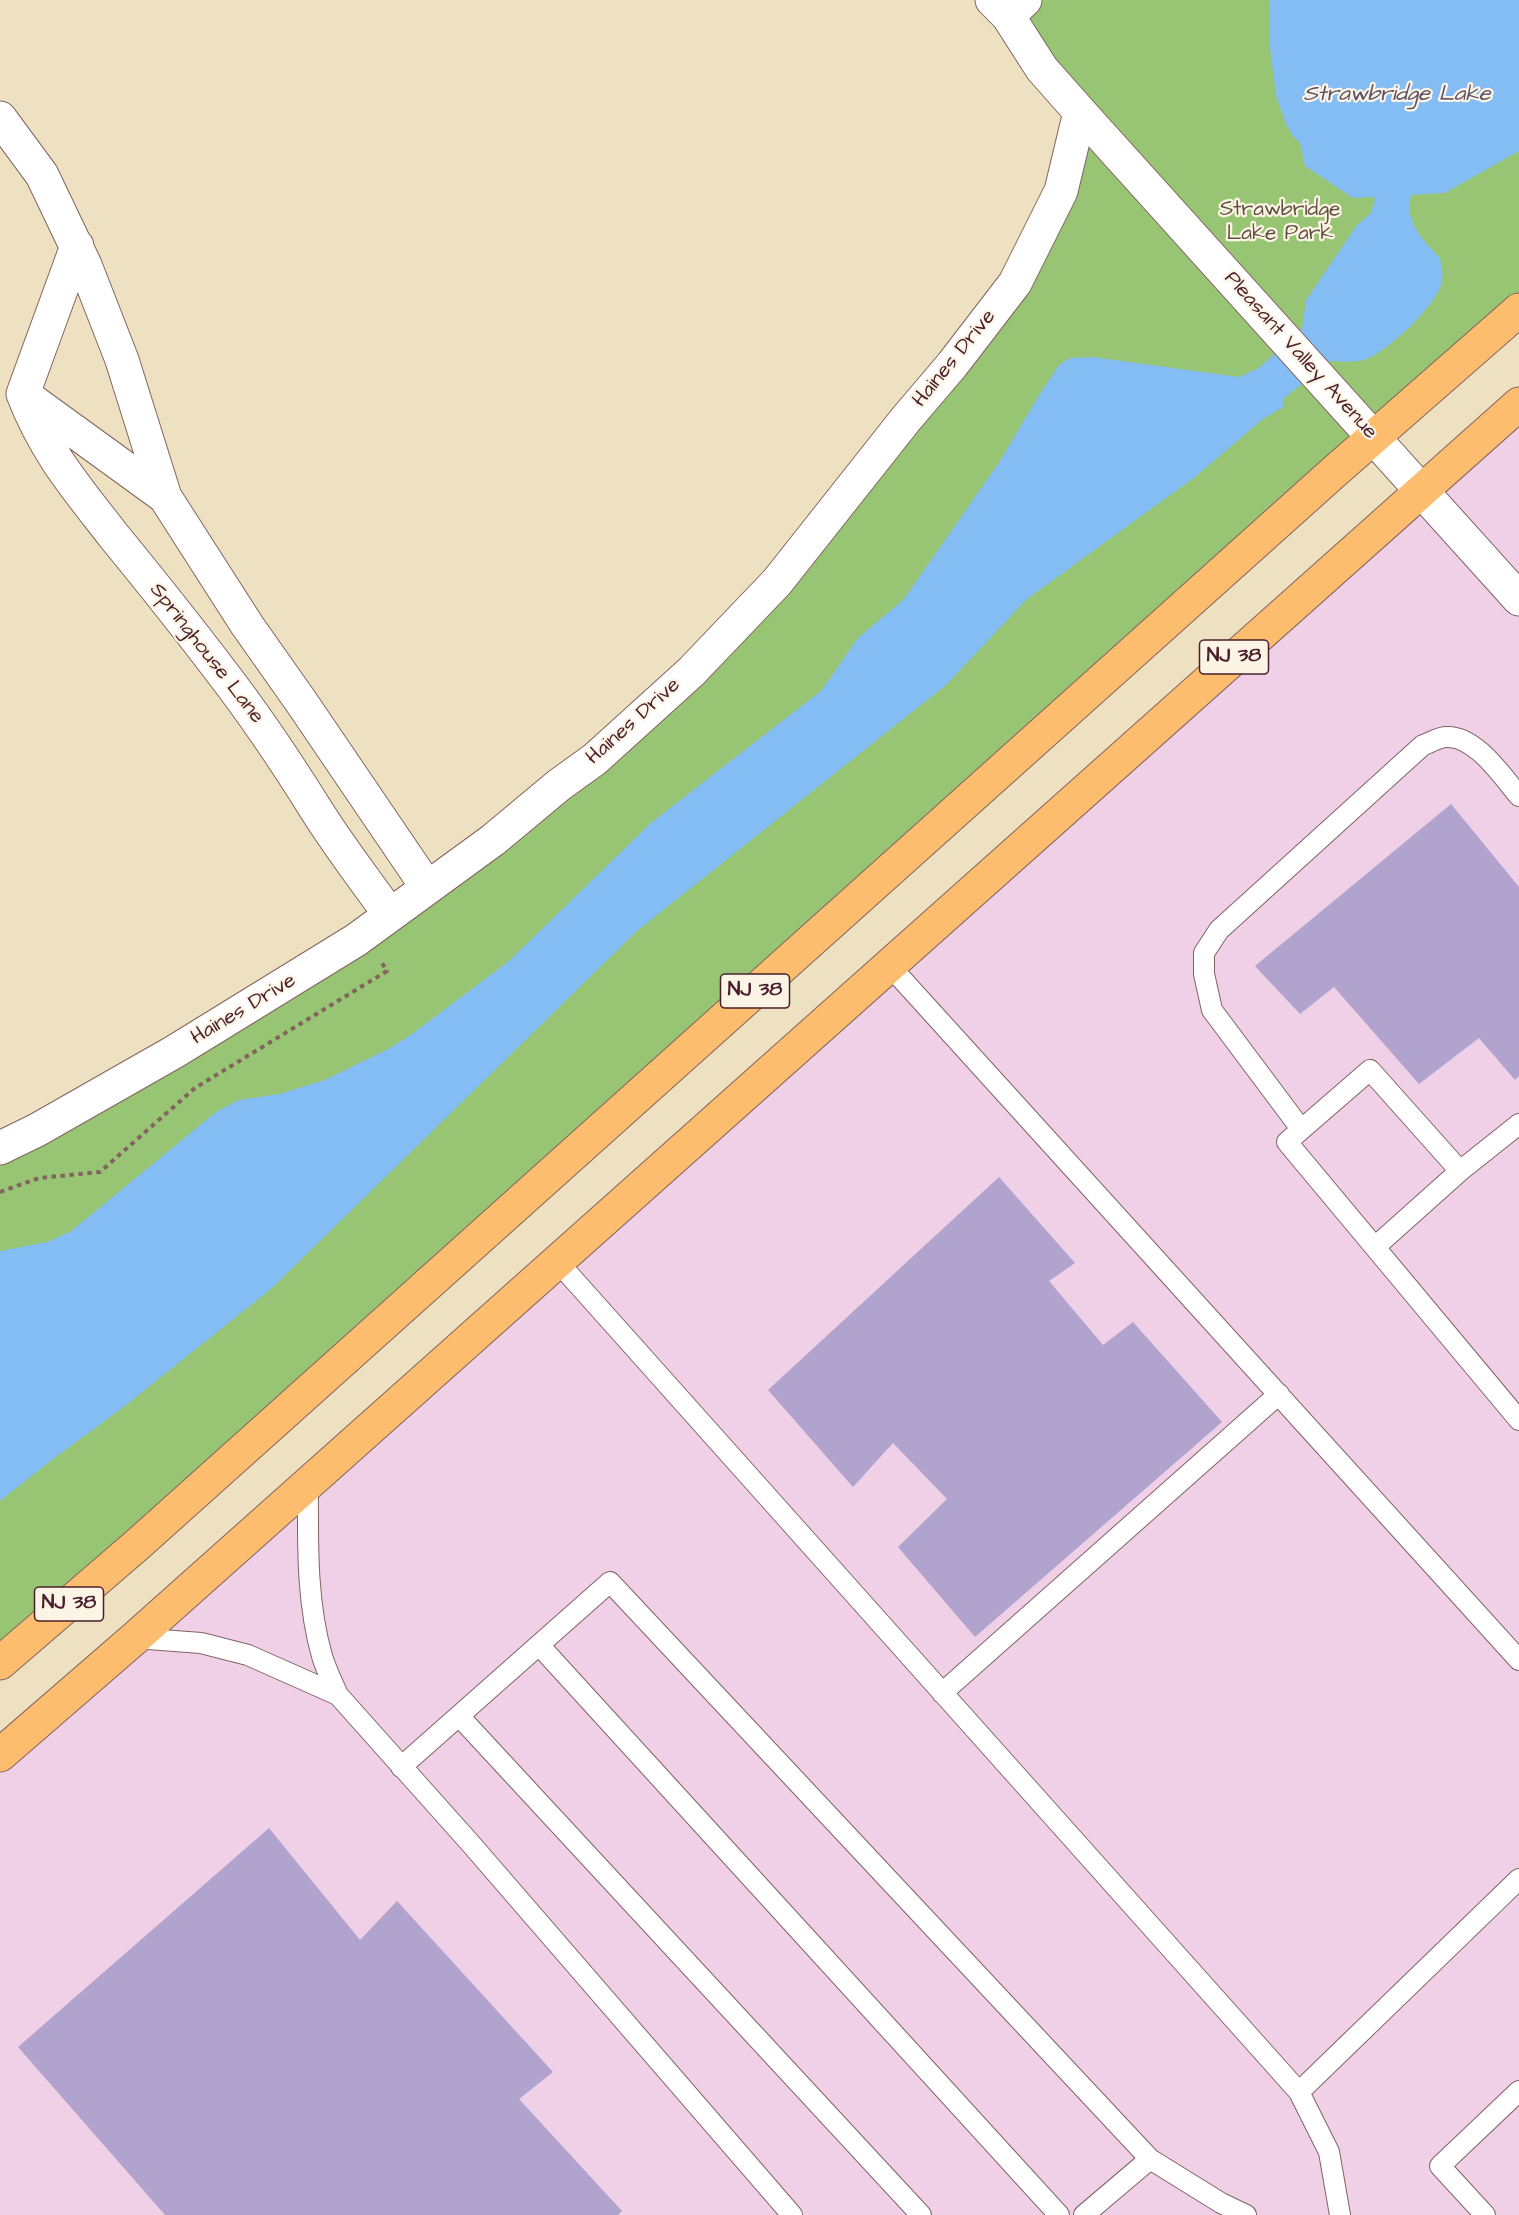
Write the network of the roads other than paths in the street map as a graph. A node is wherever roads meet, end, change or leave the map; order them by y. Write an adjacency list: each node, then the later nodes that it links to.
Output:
1 (1008, 6): 2 (street, Pleasant Valley Avenue)
2 (1080, 112): 8 (street, Pleasant Valley Avenue); 13 (street, Haines Drive)
3 (0, 118): 4 (street)
4 (77, 246): 6 (street); 10 (street)
5 (1519, 310): 8 (highway, NJ 38)
6 (12, 398): 10 (street); 14 (street, Springhouse Lane)
7 (1519, 404): 9 (highway, NJ 38)
8 (1374, 438): 9 (street, Pleasant Valley Avenue); 28 (highway, NJ 38)
9 (1422, 490): 11 (street, Pleasant Valley Avenue); 15 (highway, NJ 38)
10 (165, 497): 13 (street)
11 (1519, 599)
12 (1519, 796): 17 (lane)
13 (427, 887): 14 (street, Haines Drive)
14 (377, 925): 18 (street, Haines Drive)
15 (889, 965): 21 (highway, NJ 38); 22 (lane)
16 (1519, 1124): 19 (lane)
17 (1301, 1129): 19 (lane); 20 (lane)
18 (0, 1148)
19 (1460, 1171): 20 (lane)
20 (1375, 1247): 23 (lane)
21 (557, 1261): 24 (highway, NJ 38); 29 (lane)
22 (1279, 1394): 27 (lane); 29 (lane)
23 (1519, 1419)
24 (308, 1484): 25 (highway, NJ 38); 30 (lane)
25 (135, 1638): 30 (lane); 32 (highway, NJ 38)
26 (539, 1645): 31 (lane); 37 (lane); 40 (lane)
27 (1519, 1660)
28 (0, 1663)
29 (942, 1693): 36 (lane)
30 (338, 1695): 33 (lane)
31 (459, 1716): 33 (lane); 39 (lane)
32 (0, 1755)
33 (401, 1767): 38 (lane)
34 (1519, 1879): 36 (lane)
35 (1519, 2091): 44 (lane)
36 (1299, 2092): 43 (lane)
37 (1150, 2159): 41 (lane); 42 (lane)
38 (783, 2212)
39 (921, 2215)
40 (1059, 2215)
41 (1084, 2215)
42 (1246, 2215)
43 (1340, 2215)
44 (1485, 2215)

